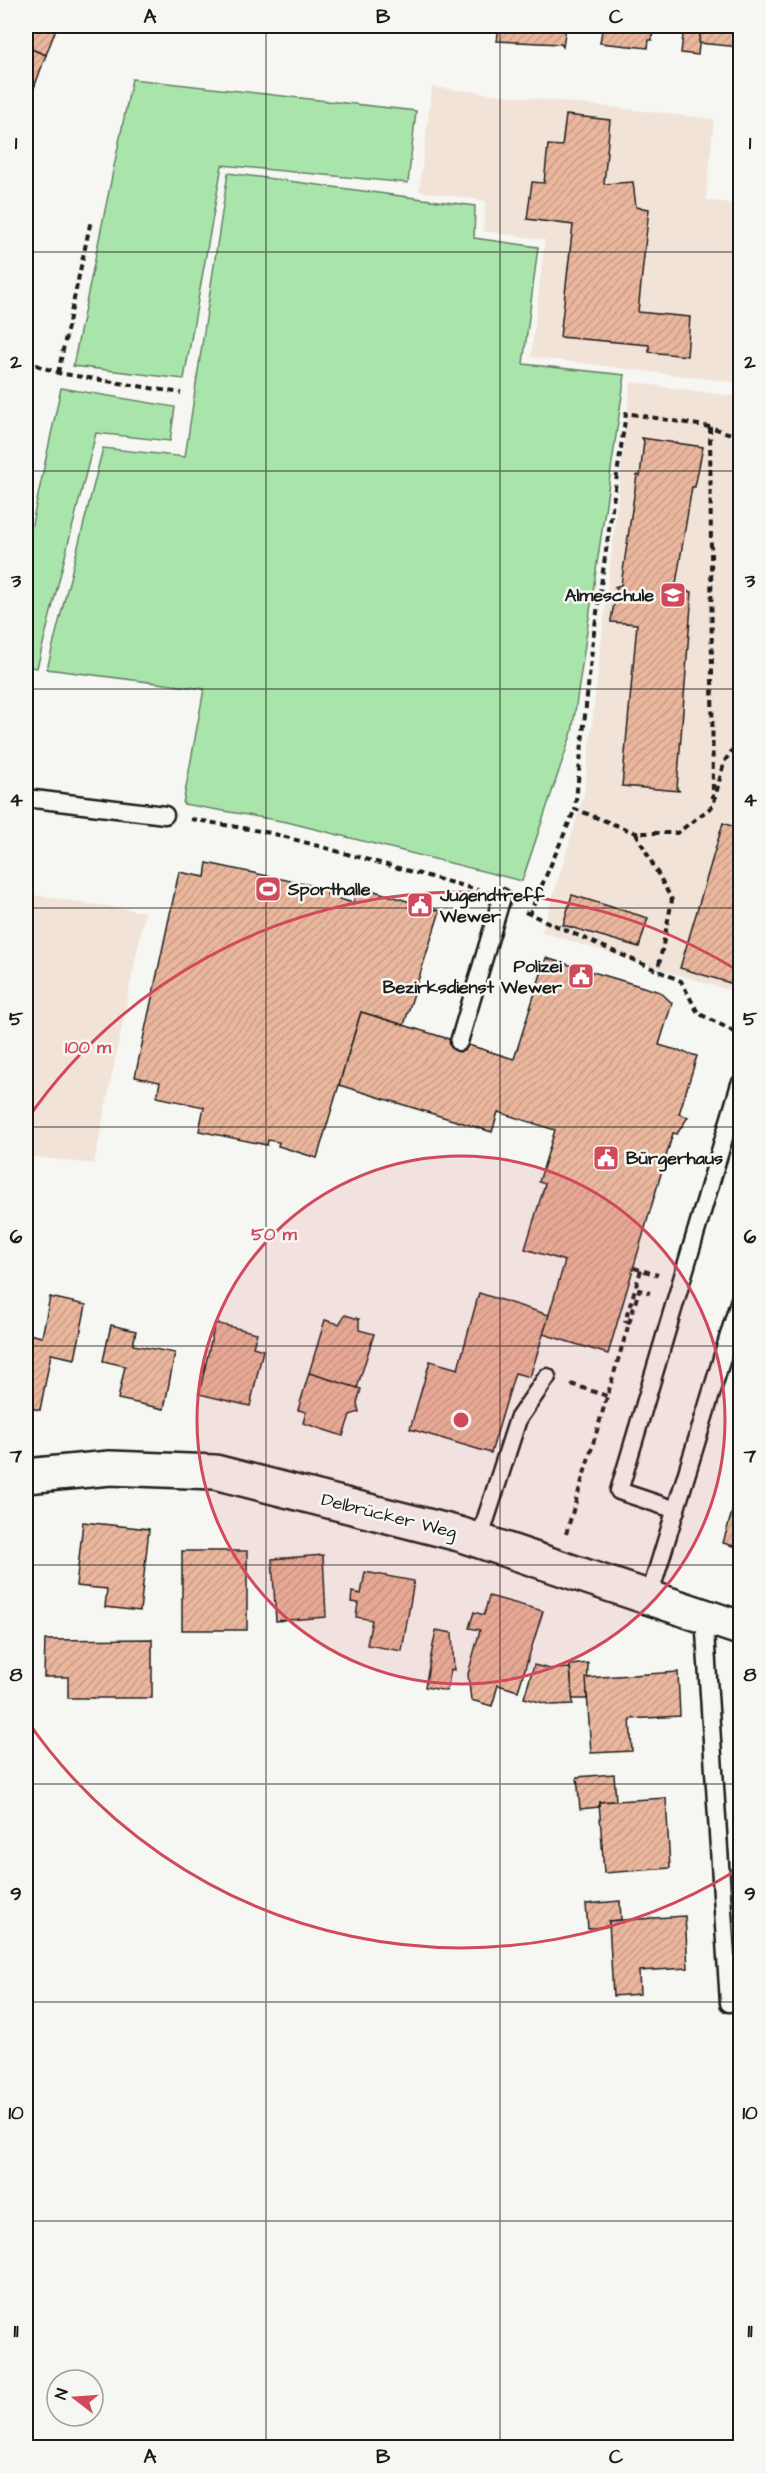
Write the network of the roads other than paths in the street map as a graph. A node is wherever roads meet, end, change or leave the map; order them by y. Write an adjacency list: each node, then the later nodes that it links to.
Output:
1 (26, 798): 2 (lane)
2 (165, 815)
3 (502, 897): 4 (lane)
4 (459, 1042)
5 (741, 1084): 9 (lane)
6 (741, 1299): 9 (lane)
7 (547, 1377): 10 (lane)
8 (26, 1476): 10 (street, Delbrücker Weg)
9 (676, 1510): 11 (lane)
10 (479, 1540): 11 (street, Delbrücker Weg)
11 (649, 1596): 12 (street, Delbrücker Weg)
12 (710, 1618): 13 (street, Delbrücker Weg); 14 (lane)
13 (741, 1629)
14 (729, 2003)

